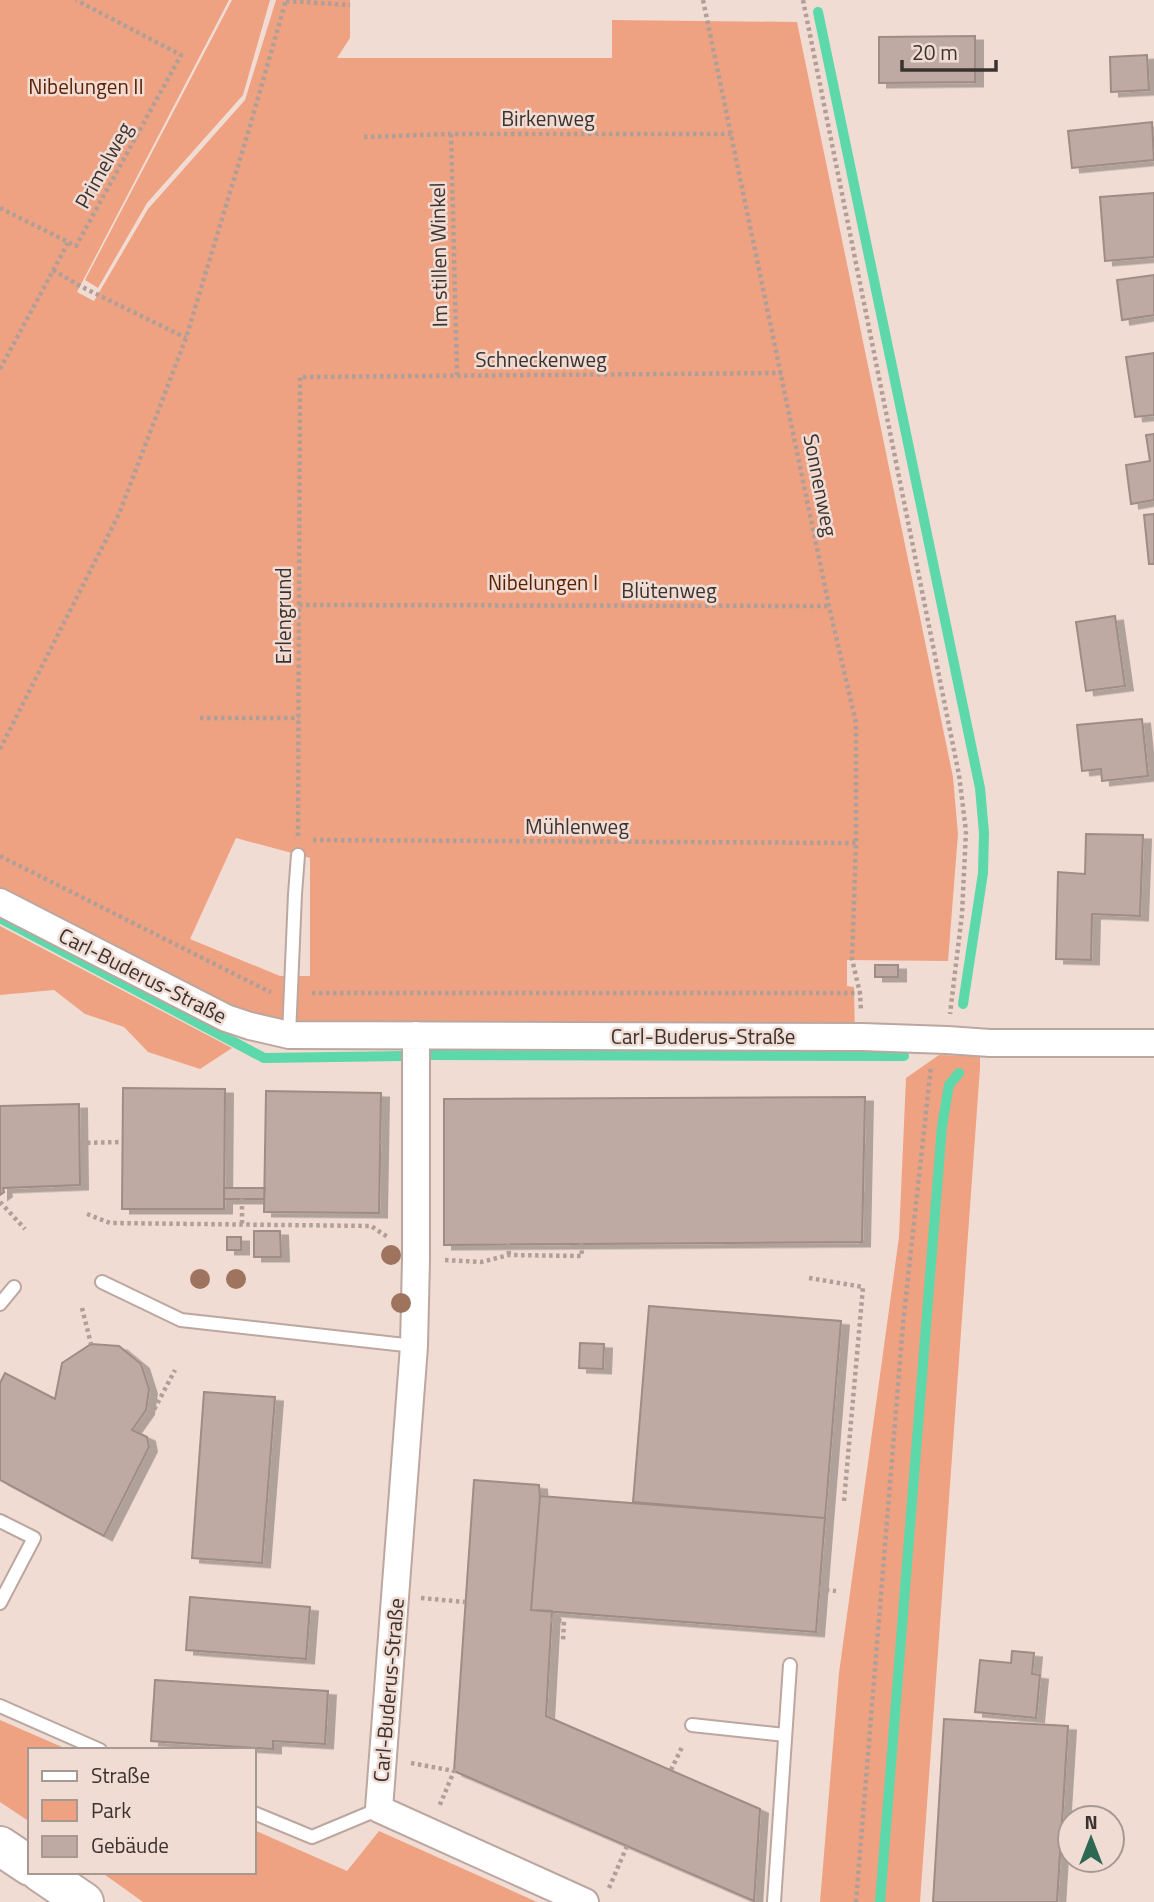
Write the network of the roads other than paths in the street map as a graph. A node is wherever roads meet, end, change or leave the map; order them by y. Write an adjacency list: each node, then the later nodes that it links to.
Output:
1 (298, 855): 3 (lane)
2 (0, 902): 3 (street, Carl-Buderus-Straße)
3 (289, 1035): 4 (street, Carl-Buderus-Straße)
4 (416, 1035): 5 (street, Carl-Buderus-Straße); 9 (street, Carl-Buderus-Straße)
5 (1154, 1043)
6 (102, 1282): 9 (lane)
7 (14, 1287): 8 (lane)
8 (0, 1304)
9 (414, 1346): 17 (street, Carl-Buderus-Straße)
10 (0, 1521): 11 (lane)
11 (0, 1603)
12 (790, 1665): 15 (lane)
13 (0, 1706): 16 (lane)
14 (692, 1725): 15 (lane)
15 (785, 1735): 24 (lane)
16 (95, 1748)
17 (379, 1809): 18 (lane); 22 (street, Carl-Buderus-Straße)
18 (256, 1814)
19 (0, 1846): 20 (highway)
20 (28, 1865)
21 (43, 1874): 23 (highway)
22 (597, 1896)
23 (84, 1902)
24 (774, 1902)

